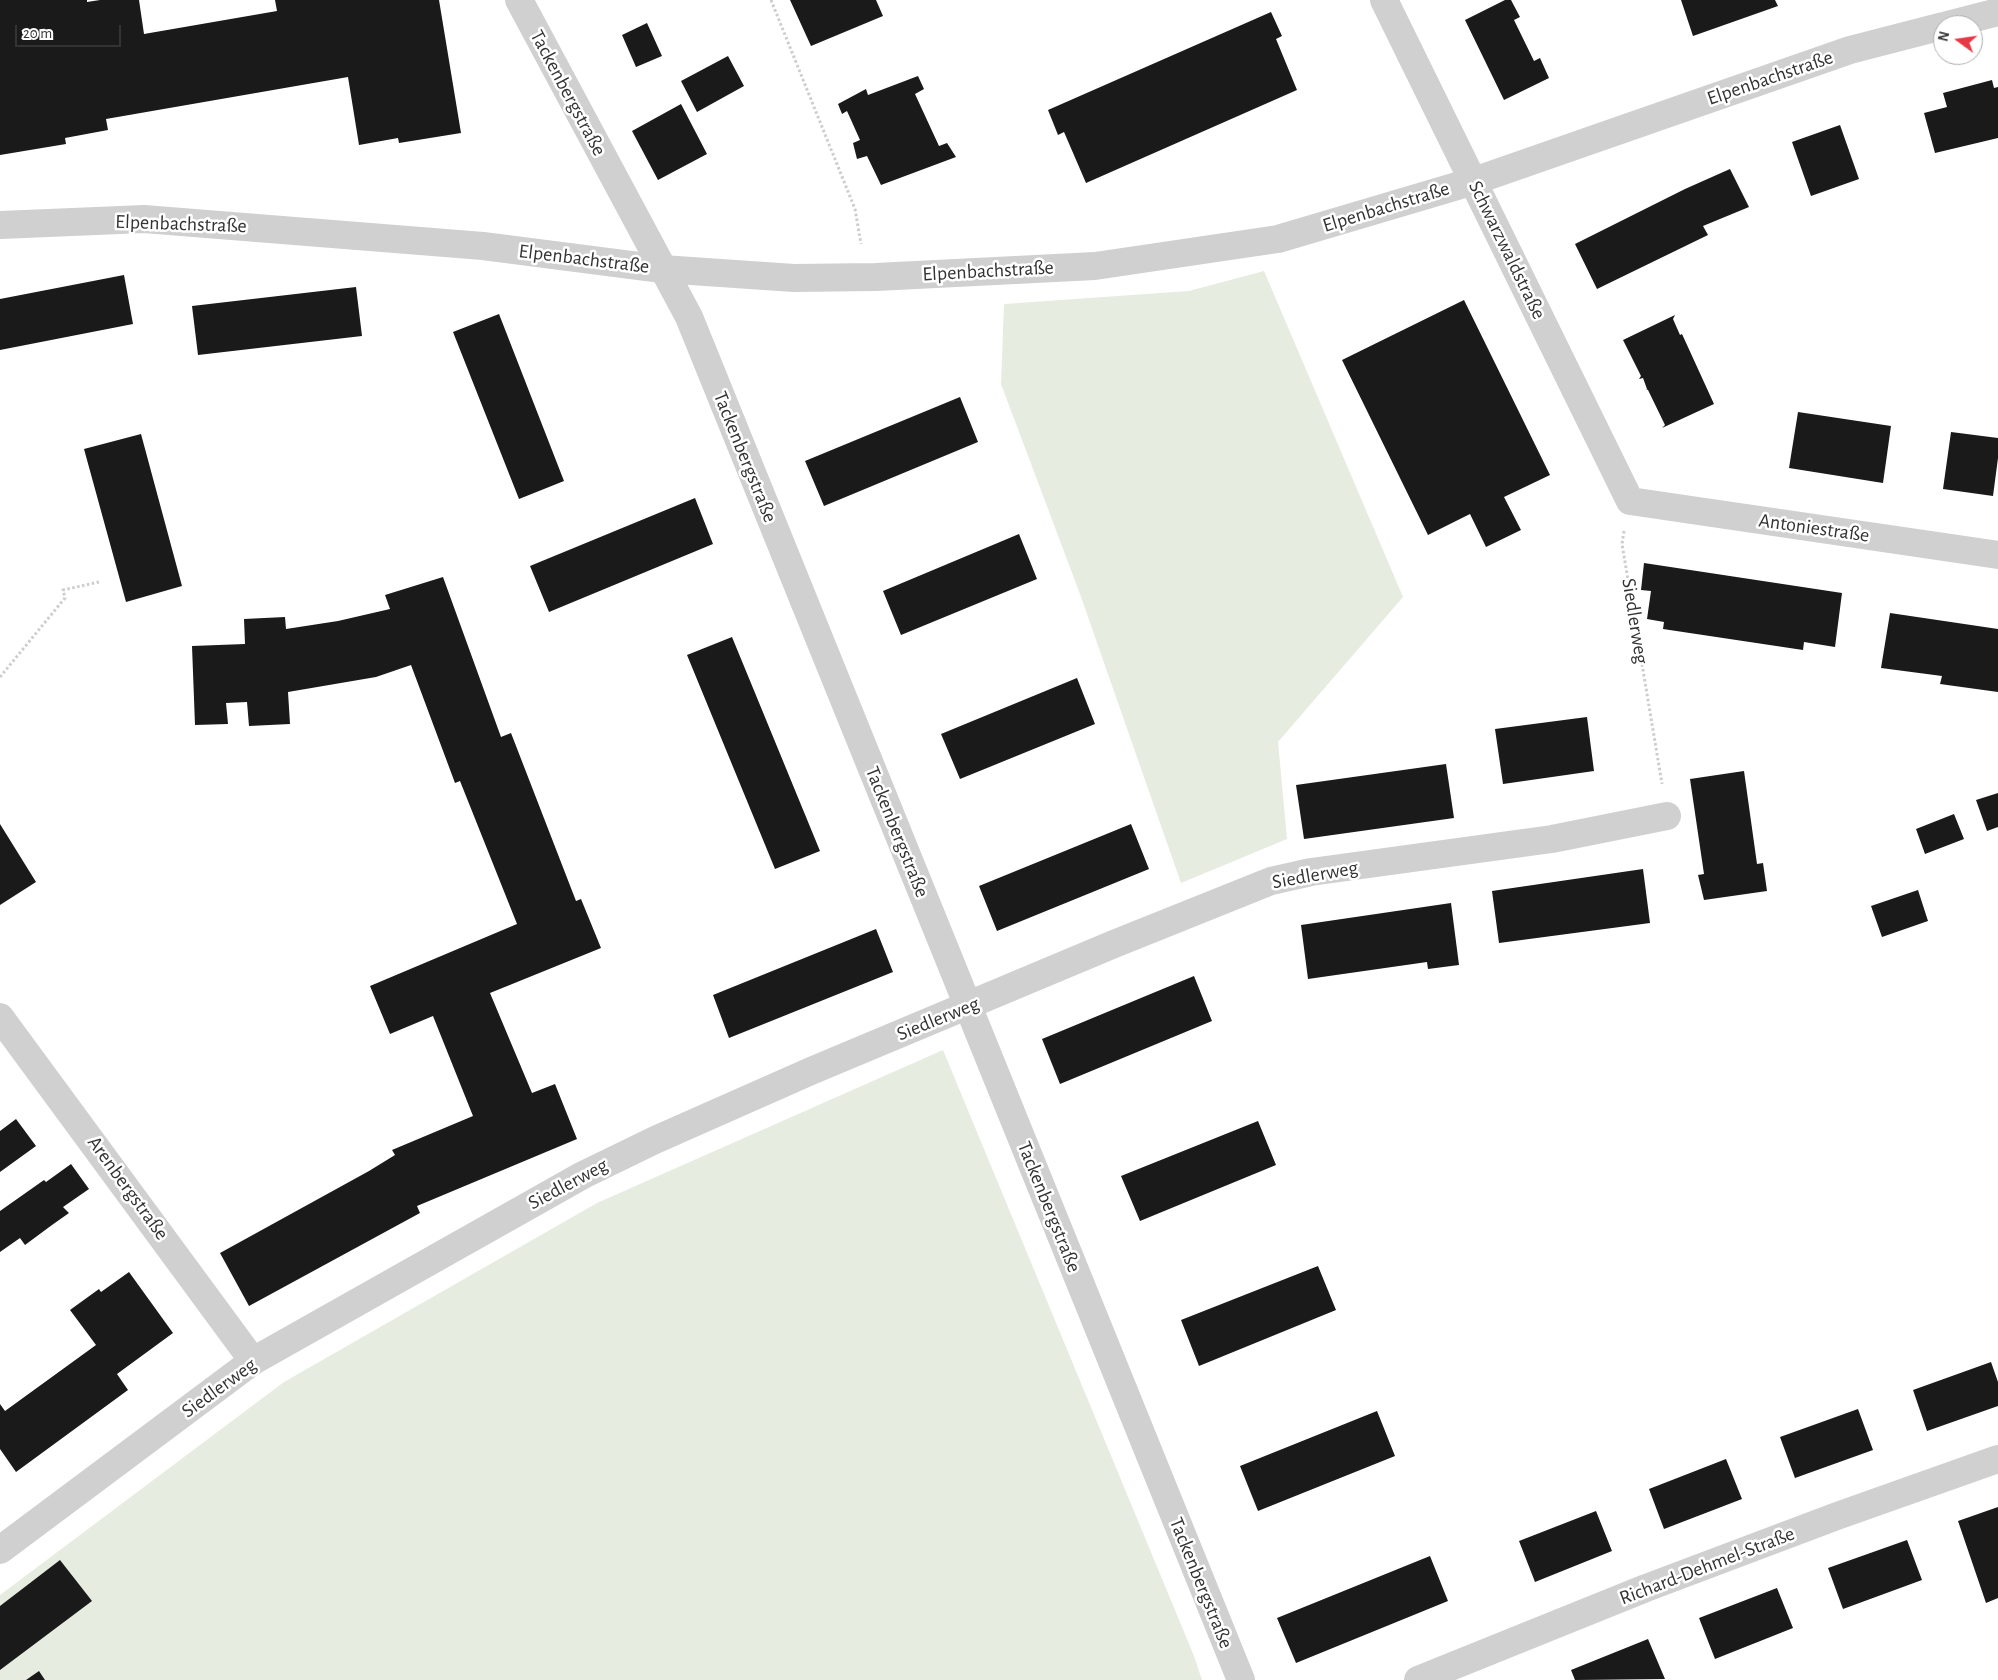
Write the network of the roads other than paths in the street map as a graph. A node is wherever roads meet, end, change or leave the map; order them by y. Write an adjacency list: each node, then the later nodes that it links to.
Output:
1 (519, 0): 8 (street, Tackenbergstraße)
2 (1384, 0): 6 (street, Schwarzwaldstraße)
3 (1998, 12): 4 (street)
4 (1983, 16)
5 (1933, 29): 6 (street, Elpenbachstraße)
6 (1474, 181): 8 (street, Elpenbachstraße); 9 (street, Schwarzwaldstraße)
7 (0, 225): 8 (street, Elpenbachstraße)
8 (662, 269): 12 (street, Tackenbergstraße)
9 (1630, 501): 10 (street, Antoniestraße)
10 (1998, 555)
11 (1667, 816): 12 (street, Siedlerweg)
12 (967, 1007): 14 (street, Siedlerweg); 17 (street, Tackenbergstraße)
13 (0, 1017): 14 (street, Arenbergstraße)
14 (253, 1361): 16 (street, Siedlerweg)
15 (1998, 1459): 18 (street, Richard-Dehmel-Straße)
16 (0, 1550)
17 (1241, 1680)
18 (1418, 1680)

